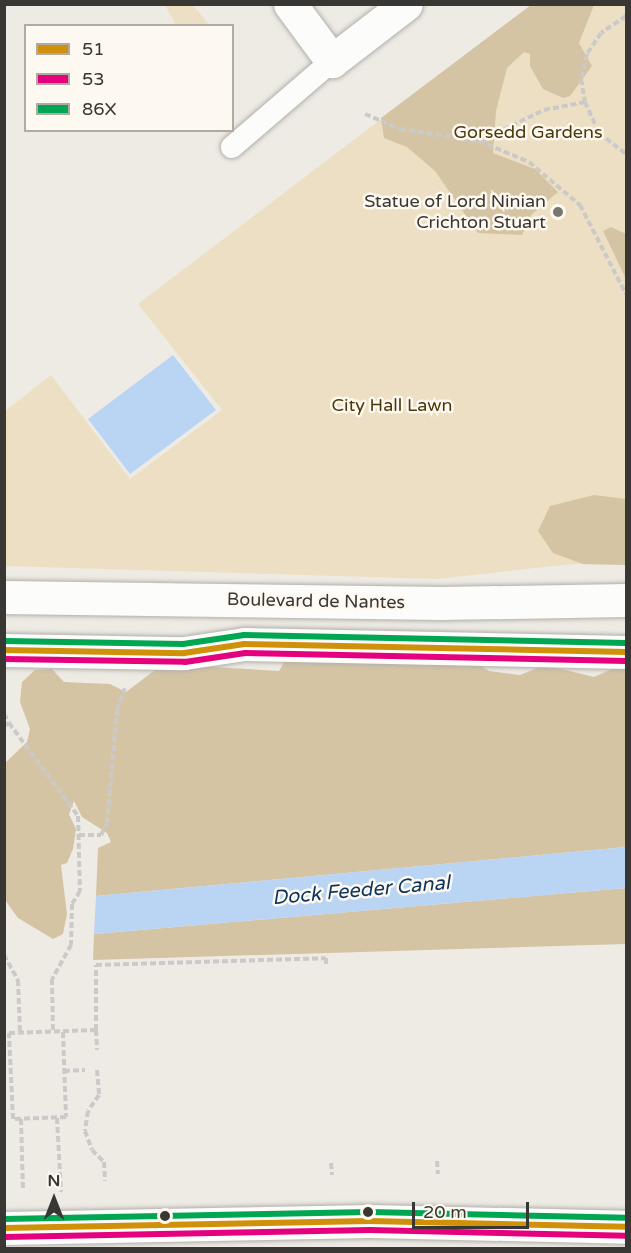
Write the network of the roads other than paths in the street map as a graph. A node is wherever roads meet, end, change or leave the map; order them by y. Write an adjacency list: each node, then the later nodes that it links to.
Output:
1 (290, 4): 3 (main road)
2 (406, 4): 3 (main road)
3 (332, 61): 4 (lane)
4 (232, 147)
5 (4, 597): 6 (main road, Boulevard de Nantes)
6 (627, 600)
7 (4, 650): 8 (main road)
8 (627, 652)
9 (627, 1227): 11 (main road)
10 (4, 1228): 11 (main road)
11 (510, 1236)

